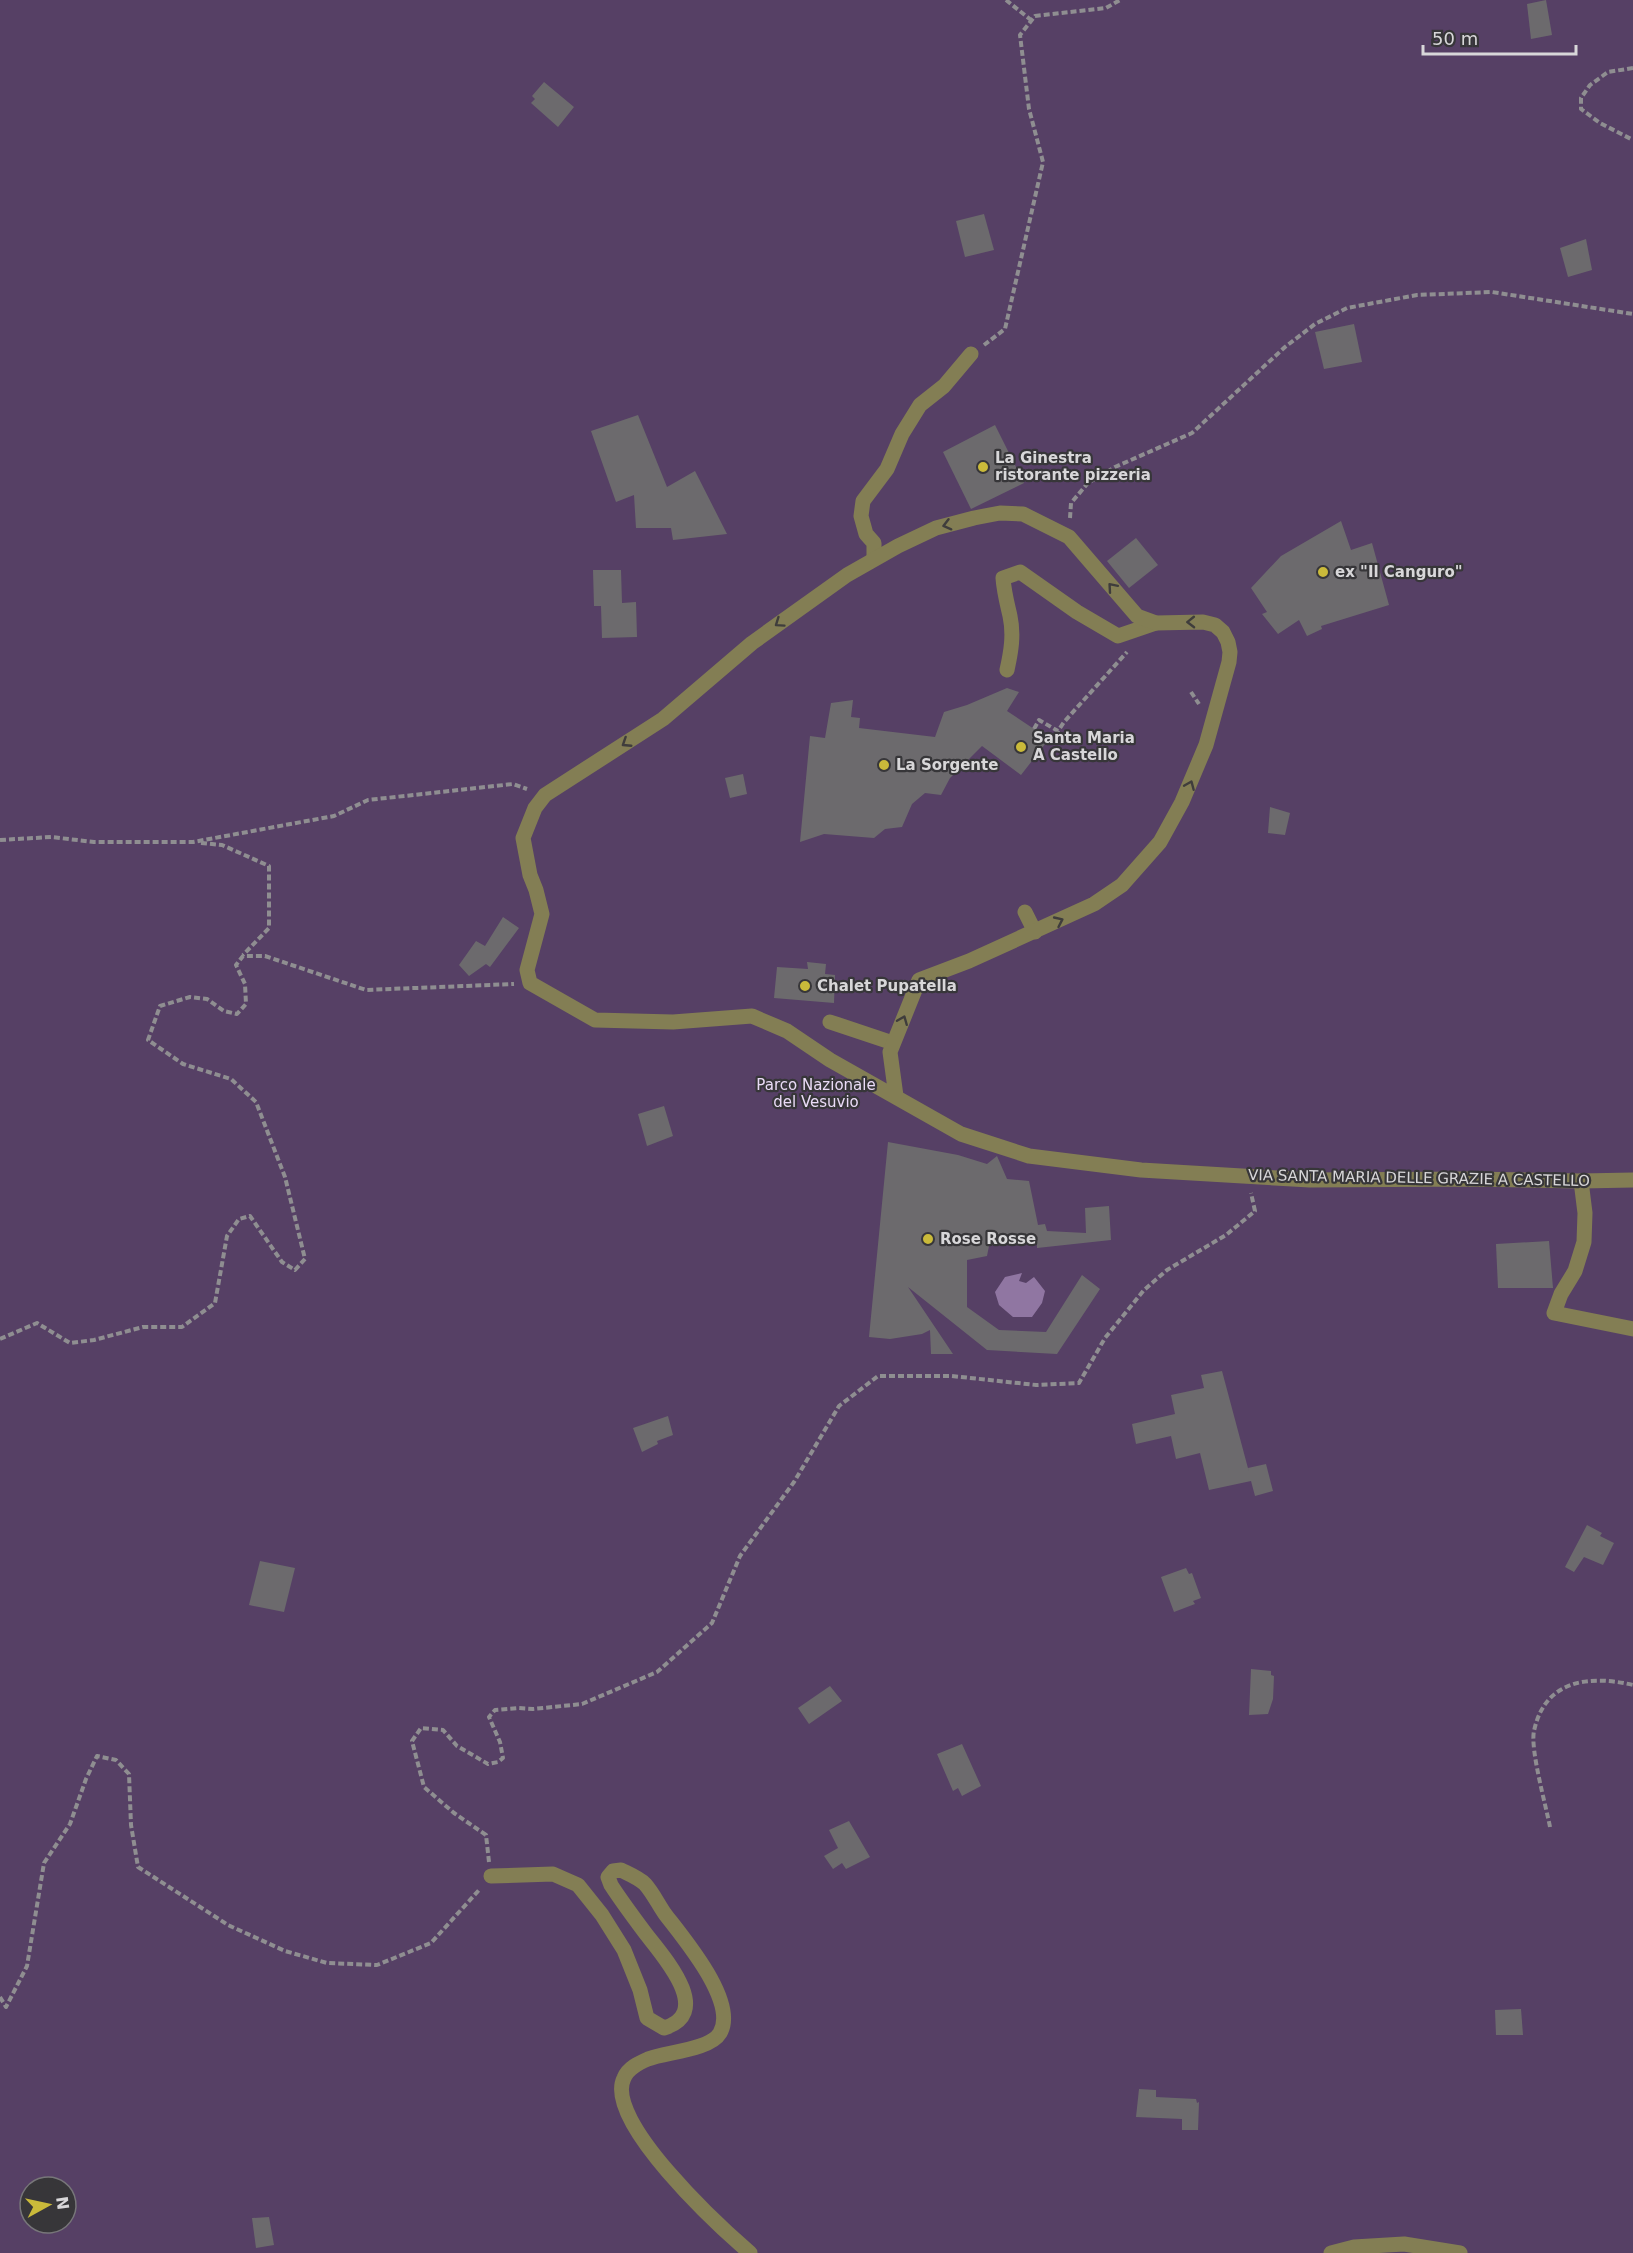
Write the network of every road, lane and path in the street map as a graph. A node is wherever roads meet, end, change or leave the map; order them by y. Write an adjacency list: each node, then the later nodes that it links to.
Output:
1 (1006, 0): 3 (path)
2 (1120, 0): 3 (path)
3 (1031, 20): 7 (path)
4 (1633, 68): 5 (path)
5 (1633, 140)
6 (1633, 314): 8 (path)
7 (971, 354): 9 (street)
8 (1069, 537): 9 (street, one-way to 9); 10 (street, one-way to 8)
9 (874, 560): 16 (street, one-way to 16)
10 (1156, 623): 12 (street); 20 (street, one-way to 10)
11 (1128, 651): 15 (path)
12 (1007, 670)
13 (1191, 692): 14 (path)
14 (1204, 711)
15 (1034, 729)
16 (545, 795): 18 (path); 22 (street)
17 (0, 840): 18 (path)
18 (193, 842): 21 (path)
19 (1025, 912): 20 (street)
20 (1035, 932): 24 (street, one-way to 20)
21 (243, 956): 22 (path); 30 (path)
22 (530, 983): 25 (street, VIA SANTA MARIA DELLE GRAZIE A CASTELLO)
23 (830, 1023): 24 (street)
24 (893, 1043): 25 (street)
25 (896, 1096): 26 (street, VIA SANTA MARIA DELLE GRAZIE A CASTELLO)
26 (1235, 1176): 28 (street, VIA SANTA MARIA DELLE GRAZIE A CASTELLO); 33 (path)
27 (1633, 1180): 28 (street, VIA SANTA MARIA DELLE GRAZIE A CASTELLO)
28 (1581, 1182): 29 (street)
29 (1633, 1329)
30 (0, 1340)
31 (1633, 1685): 32 (path)
32 (1550, 1827)
33 (491, 1876): 34 (path); 35 (street)
34 (0, 1997)
35 (750, 2253)
36 (1331, 2253): 37 (street)
37 (1460, 2253)

